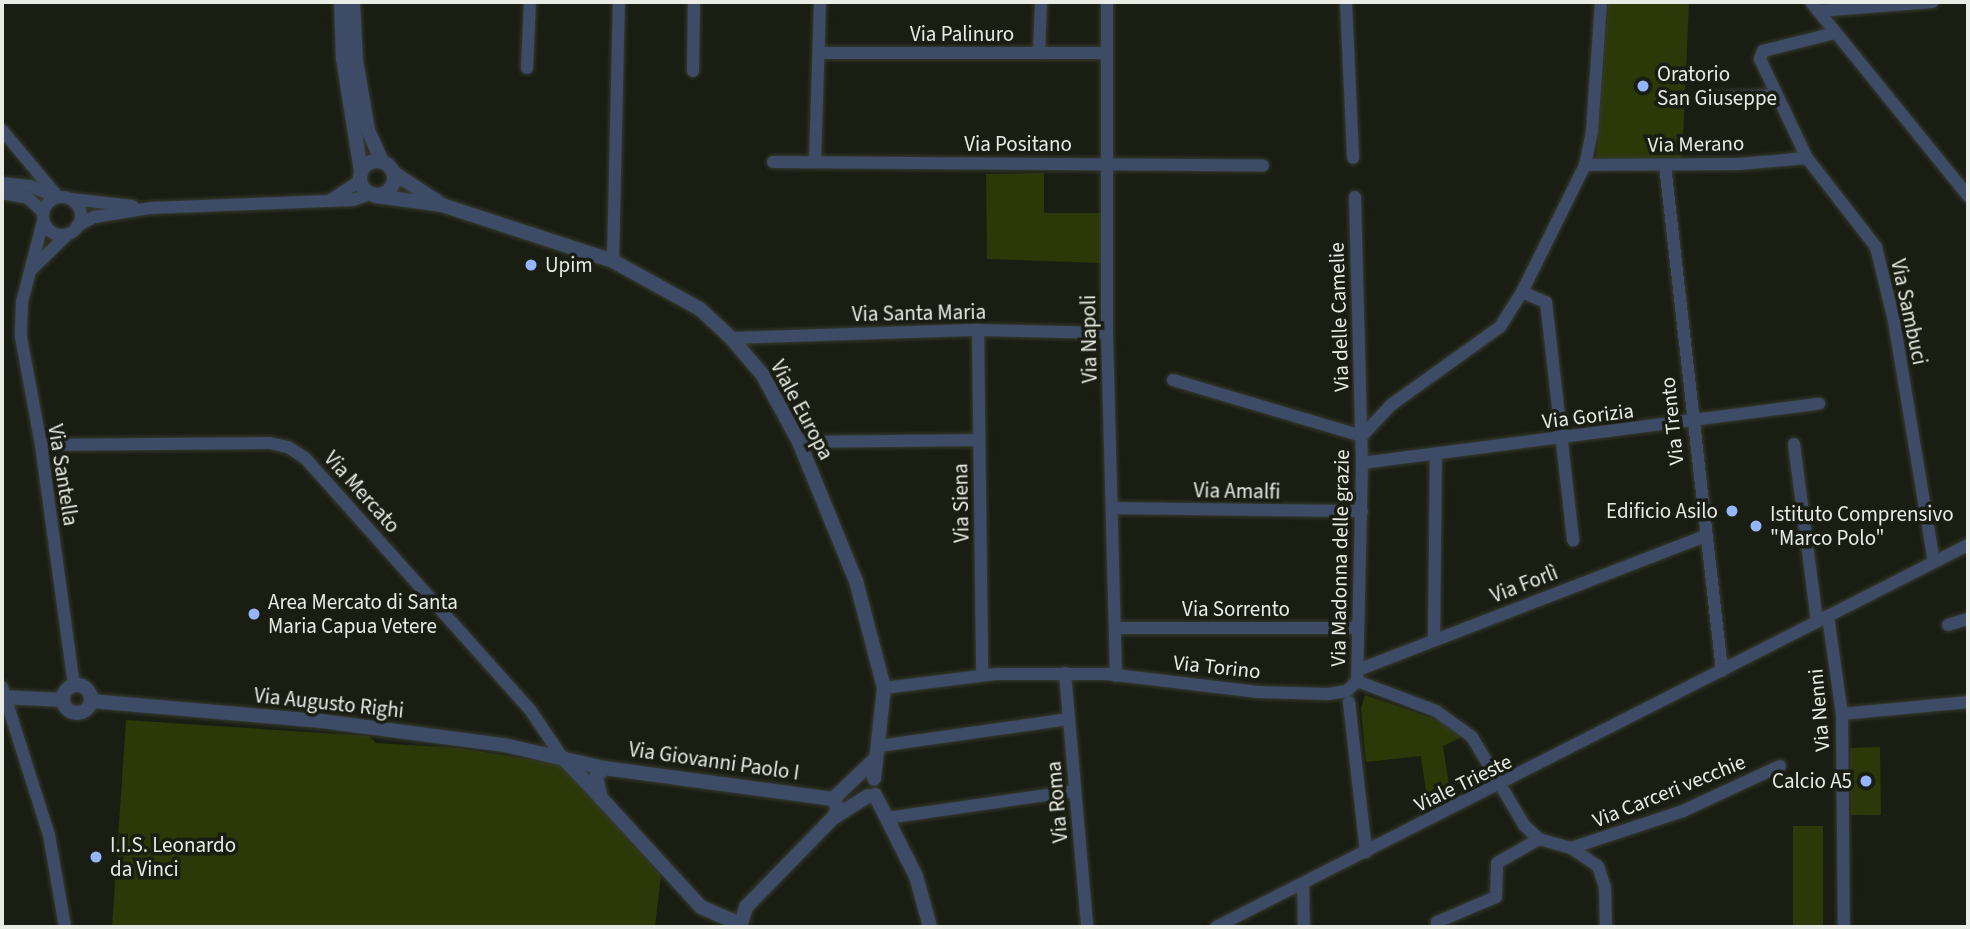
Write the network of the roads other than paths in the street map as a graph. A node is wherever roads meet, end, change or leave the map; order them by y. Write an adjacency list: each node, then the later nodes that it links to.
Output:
1 (341, 2): 32 (street)
2 (353, 2): 24 (street)
3 (530, 2): 17 (street)
4 (619, 2): 44 (street)
5 (694, 2): 18 (street)
6 (820, 2): 14 (street)
7 (1041, 2): 15 (street)
8 (1107, 2): 16 (street, Via Napoli)
9 (1346, 2): 22 (street)
10 (1601, 2): 29 (street, Via Madonna delle grazie)
11 (1933, 2): 12 (street)
12 (1814, 6): 13 (street)
13 (1835, 33): 19 (street, Via Sambuci); 36 (street)
14 (819, 53): 15 (street, Via Palinuro); 26 (street)
15 (1040, 53): 16 (street, Via Palinuro)
16 (1106, 53): 27 (street, Via Napoli)
17 (527, 68)
18 (693, 71)
19 (1776, 95): 20 (street); 23 (street, Via Sambuci)
20 (1712, 98)
21 (2, 130): 38 (street)
22 (1353, 158)
23 (1807, 158): 30 (street, Via Merano); 66 (street, Via Sambuci)
24 (382, 162): 31 (street); 32 (street)
25 (773, 162): 26 (street, Via Positano)
26 (815, 162): 27 (street, Via Positano)
27 (1106, 164): 28 (street, Via Positano); 48 (street, Via Napoli)
28 (1263, 164)
29 (1585, 165): 30 (street, Via Merano); 46 (street, Via Madonna delle grazie)
30 (1665, 165): 52 (street, Via Trento)
31 (394, 173): 35 (street); 40 (street, Viale Europa)
32 (360, 176): 35 (street); 39 (street)
33 (2, 183): 38 (street)
34 (2, 193): 42 (street)
35 (372, 195): 39 (street); 40 (street, Viale Europa)
36 (1968, 196)
37 (1355, 197): 53 (street, Via delle Camelie)
38 (64, 198): 41 (street); 42 (street); 43 (street)
39 (329, 201): 41 (street)
40 (442, 205): 44 (street, Viale Europa)
41 (150, 208): 43 (street)
42 (43, 216): 43 (street); 45 (street, Via Santella)
43 (73, 230): 45 (street)
44 (613, 261): 49 (street, Viale Europa)
45 (31, 270): 58 (street, Via Santella)
46 (1522, 292): 53 (street, Via Madonna delle grazie); 54 (street)
47 (978, 330): 48 (street, Via Santa Maria); 49 (street, Via Santa Maria); 55 (street, Via Siena)
48 (1107, 333): 61 (street, Via Napoli)
49 (731, 338): 56 (street, Viale Europa)
50 (1173, 380): 53 (street)
51 (1819, 404): 52 (street, Via Gorizia)
52 (1691, 422): 54 (street, Via Gorizia); 63 (street, Via Trento)
53 (1362, 436): 60 (street, Via Madonna delle grazie)
54 (1562, 439): 59 (street, Via Gorizia); 64 (street)
55 (979, 440): 56 (street); 76 (street, Via Siena)
56 (799, 442): 79 (street, Viale Europa)
57 (1794, 444): 67 (street, Via Nenni)
58 (41, 445): 78 (street, Via Santella); 88 (street, Via Mercato)
59 (1436, 454): 60 (street, Via Gorizia); 72 (street)
60 (1362, 463): 62 (street, Via Madonna delle grazie)
61 (1112, 508): 62 (street, Via Amalfi); 70 (street, Via Napoli)
62 (1362, 511): 71 (street, Via Madonna delle grazie)
63 (1705, 536): 72 (street, Via Forlì); 73 (street, Via Trento)
64 (1573, 540)
65 (1968, 545): 66 (street, Viale Trieste)
66 (1934, 562): 67 (street, Viale Trieste)
67 (1823, 619): 73 (street, Viale Trieste); 85 (street, Via Nenni)
68 (1968, 619): 69 (street)
69 (1948, 625)
70 (1115, 628): 71 (street, Via Sorrento); 77 (street, Via Napoli)
71 (1358, 628): 75 (street, Via Madonna delle grazie)
72 (1434, 638): 75 (street, Via Forlì)
73 (1723, 671): 91 (street, Viale Trieste)
74 (1065, 673): 76 (street, Via Torino); 77 (street, Via Torino); 86 (street, Via Roma)
75 (1357, 675): 77 (street, Via Torino); 91 (street)
76 (982, 676): 79 (street, Via Torino)
77 (1116, 676)
78 (74, 686): 81 (street); 82 (street)
79 (884, 688): 87 (street, Viale Europa)
80 (3, 693): 81 (street); 104 (street)
81 (63, 700): 82 (street)
82 (91, 701): 88 (street, Via Augusto Righi)
83 (1349, 702): 100 (street)
84 (1968, 702): 85 (street)
85 (1842, 714): 112 (street, Via Nenni)
86 (1069, 719): 87 (street); 92 (street, Via Roma)
87 (877, 753): 93 (street, Viale Europa); 95 (street)
88 (562, 757): 90 (street, Via Augusto Righi); 94 (street)
89 (1780, 766): 99 (street, Via Carceri vecchie)
90 (604, 768): 94 (street, Via Giovanni Paolo I); 95 (street, Via Giovanni Paolo I)
91 (1501, 786): 98 (street); 100 (street, Viale Trieste)
92 (1075, 791): 97 (street); 107 (street, Via Roma)
93 (872, 796): 96 (street); 97 (street)
94 (601, 798): 102 (street)
95 (833, 799): 96 (street)
96 (833, 818): 103 (street)
97 (887, 818): 106 (street)
98 (1539, 839): 99 (street, Via Carceri vecchie); 110 (street)
99 (1571, 848): 111 (street, Via Carceri vecchie)
100 (1366, 852): 101 (street, Viale Trieste)
101 (1303, 884): 108 (street, Viale Trieste); 109 (street)
102 (701, 907): 103 (street); 105 (street)
103 (740, 926)
104 (65, 927)
105 (719, 927)
106 (930, 927)
107 (1087, 927)
108 (1216, 927)
109 (1304, 927)
110 (1437, 927)
111 (1606, 927)
112 (1844, 927)

